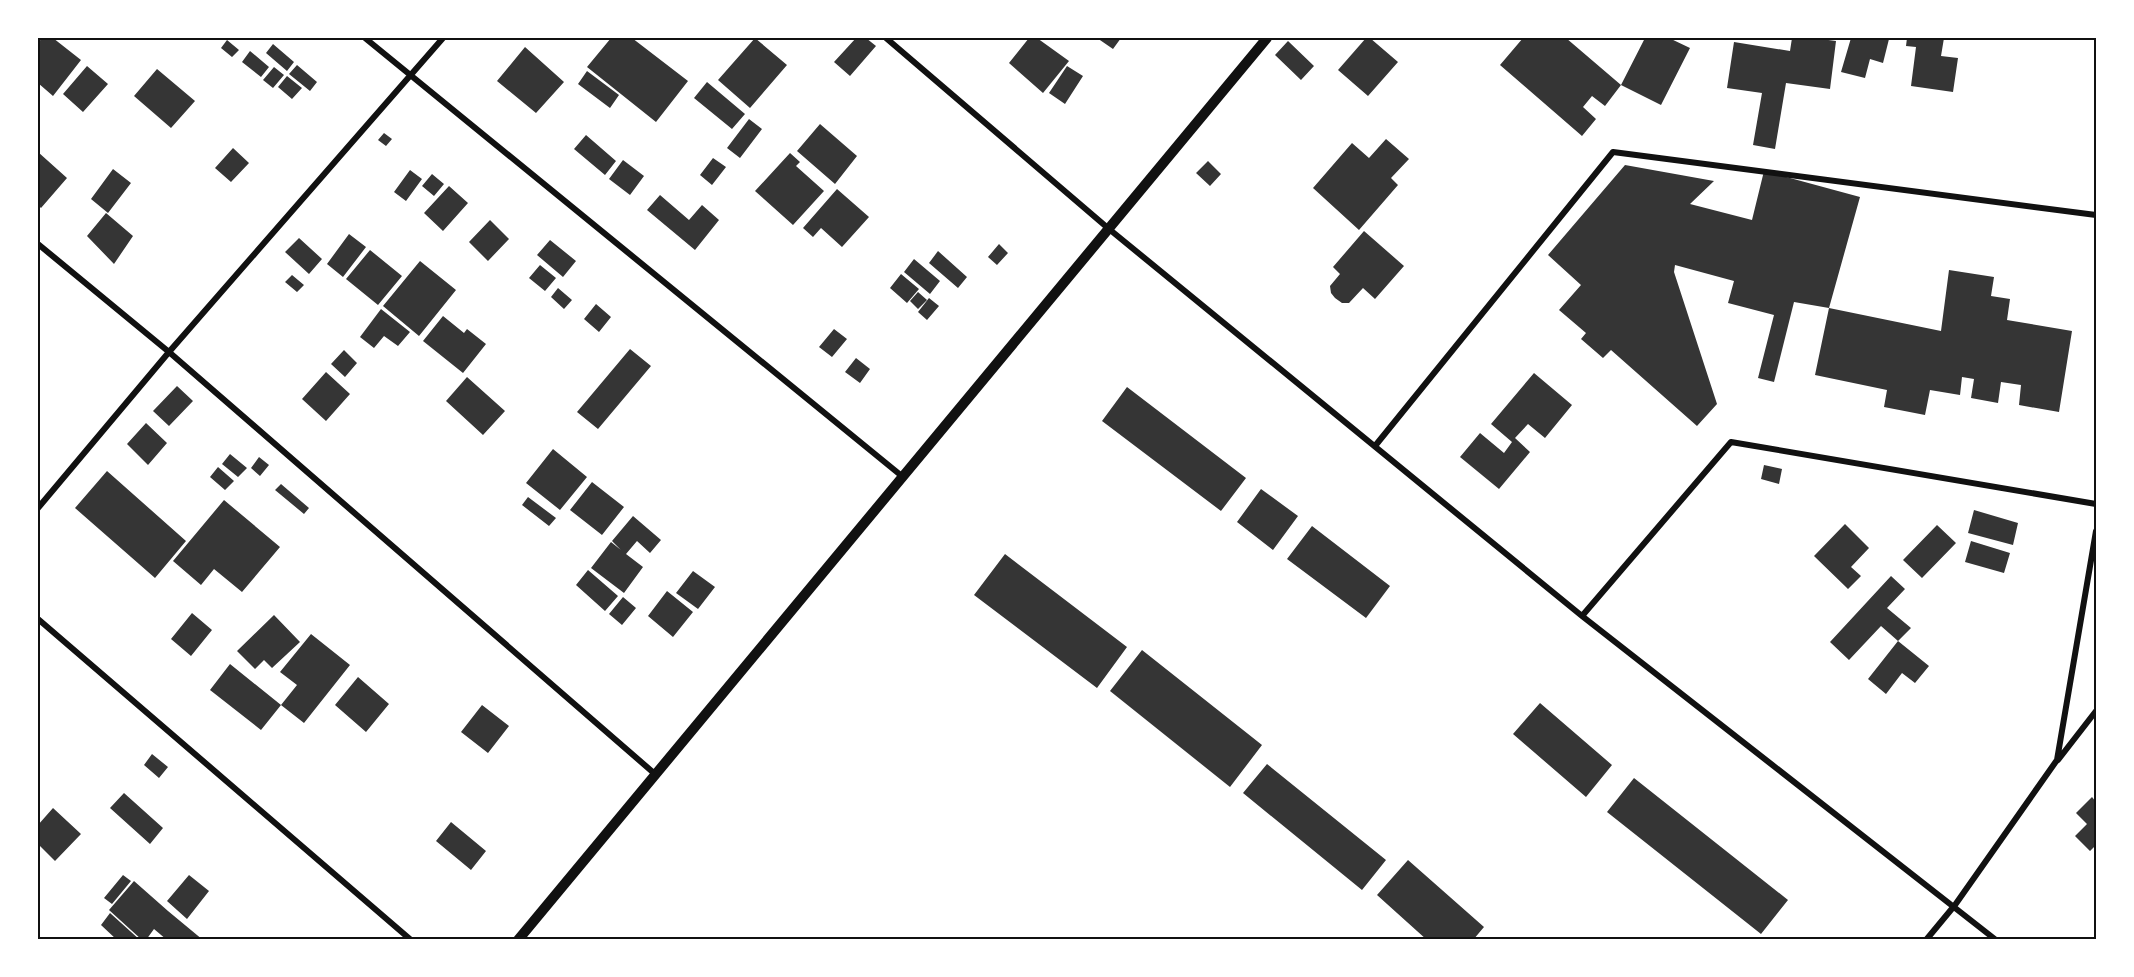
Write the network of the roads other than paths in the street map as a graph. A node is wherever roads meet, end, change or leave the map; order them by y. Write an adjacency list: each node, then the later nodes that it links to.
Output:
1 (365, 38): 5 (street)
2 (442, 38): 5 (street)
3 (886, 38): 7 (street)
4 (1267, 38): 7 (street)
5 (411, 75): 9 (street); 11 (street)
6 (2097, 215): 10 (street)
7 (1109, 229): 10 (street); 11 (street)
8 (38, 244): 9 (street)
9 (169, 352): 13 (street); 19 (street)
10 (1375, 446): 15 (street)
11 (903, 477): 19 (street)
12 (2097, 504): 15 (street)
13 (38, 508)
14 (2097, 531): 18 (street)
15 (1582, 616): 20 (street)
16 (38, 619): 21 (street)
17 (2097, 711): 18 (street)
18 (2057, 760): 20 (street)
19 (656, 774): 22 (street)
20 (1955, 905): 23 (street); 24 (street)
21 (411, 939)
22 (518, 939)
23 (1926, 939)
24 (1996, 939)

